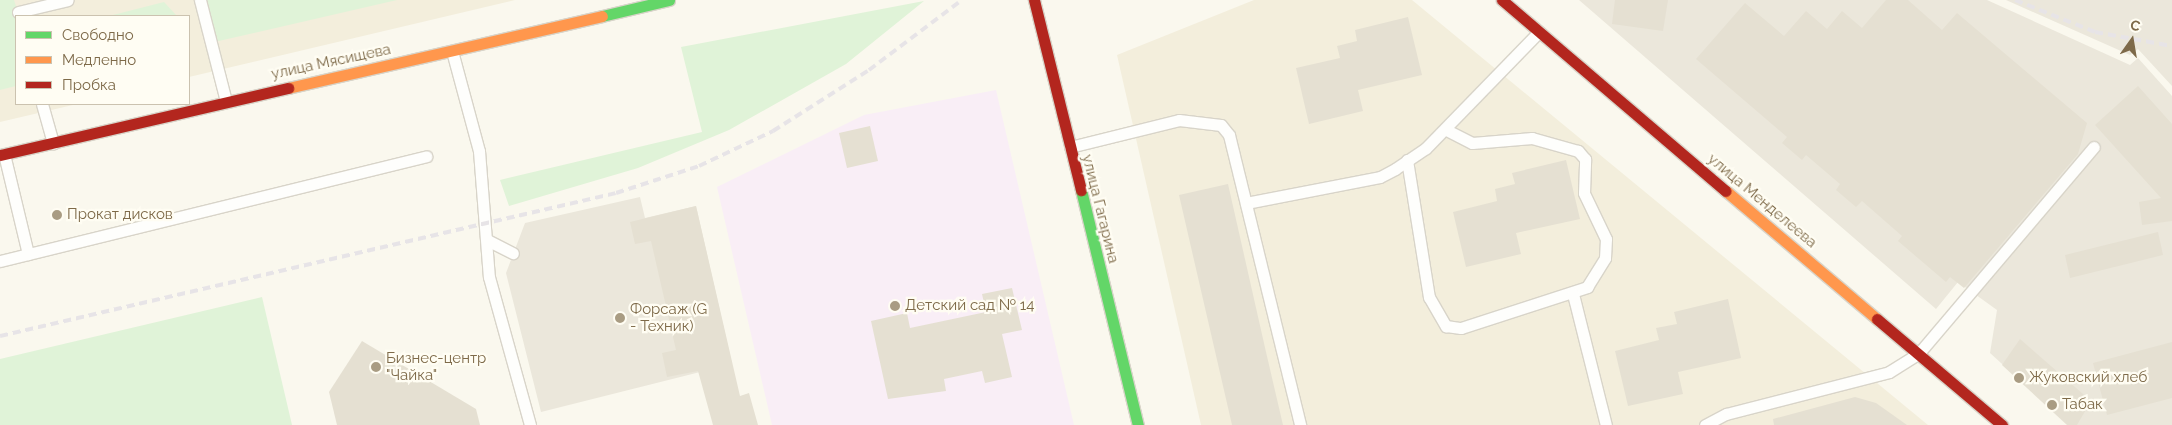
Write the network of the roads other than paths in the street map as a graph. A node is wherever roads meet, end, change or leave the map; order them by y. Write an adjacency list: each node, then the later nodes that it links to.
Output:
1 (15, 0): 7 (lane)
2 (68, 0): 7 (lane)
3 (200, 0): 10 (lane)
4 (669, 0): 9 (main road, улица Мясищева)
5 (1034, 0): 14 (main road, улица Гагарина)
6 (1502, 0): 8 (main road, улица Менделеева)
7 (19, 14)
8 (1540, 32): 12 (lane); 25 (main road, улица Менделеева)
9 (452, 51): 10 (main road, улица Мясищева); 20 (lane)
10 (226, 101): 13 (main road, улица Мясищева)
11 (42, 105): 13 (lane)
12 (1446, 129): 18 (lane); 24 (lane)
13 (53, 143): 16 (main road, улица Мясищева)
14 (1070, 147): 19 (lane); 28 (main road, улица Гагарина)
15 (2094, 148): 25 (lane)
16 (2, 154): 22 (lane)
17 (426, 156): 22 (lane)
18 (1408, 160): 19 (lane); 24 (lane)
19 (1246, 203): 29 (lane)
20 (487, 240): 21 (lane); 27 (lane)
21 (513, 253)
22 (28, 254): 23 (lane)
23 (0, 261)
24 (1573, 294): 30 (lane)
25 (1919, 353): 26 (lane); 32 (main road, улица Менделеева)
26 (1727, 419): 31 (lane)
27 (530, 425)
28 (1138, 425)
29 (1300, 425)
30 (1606, 425)
31 (1705, 425)
32 (2002, 425)

